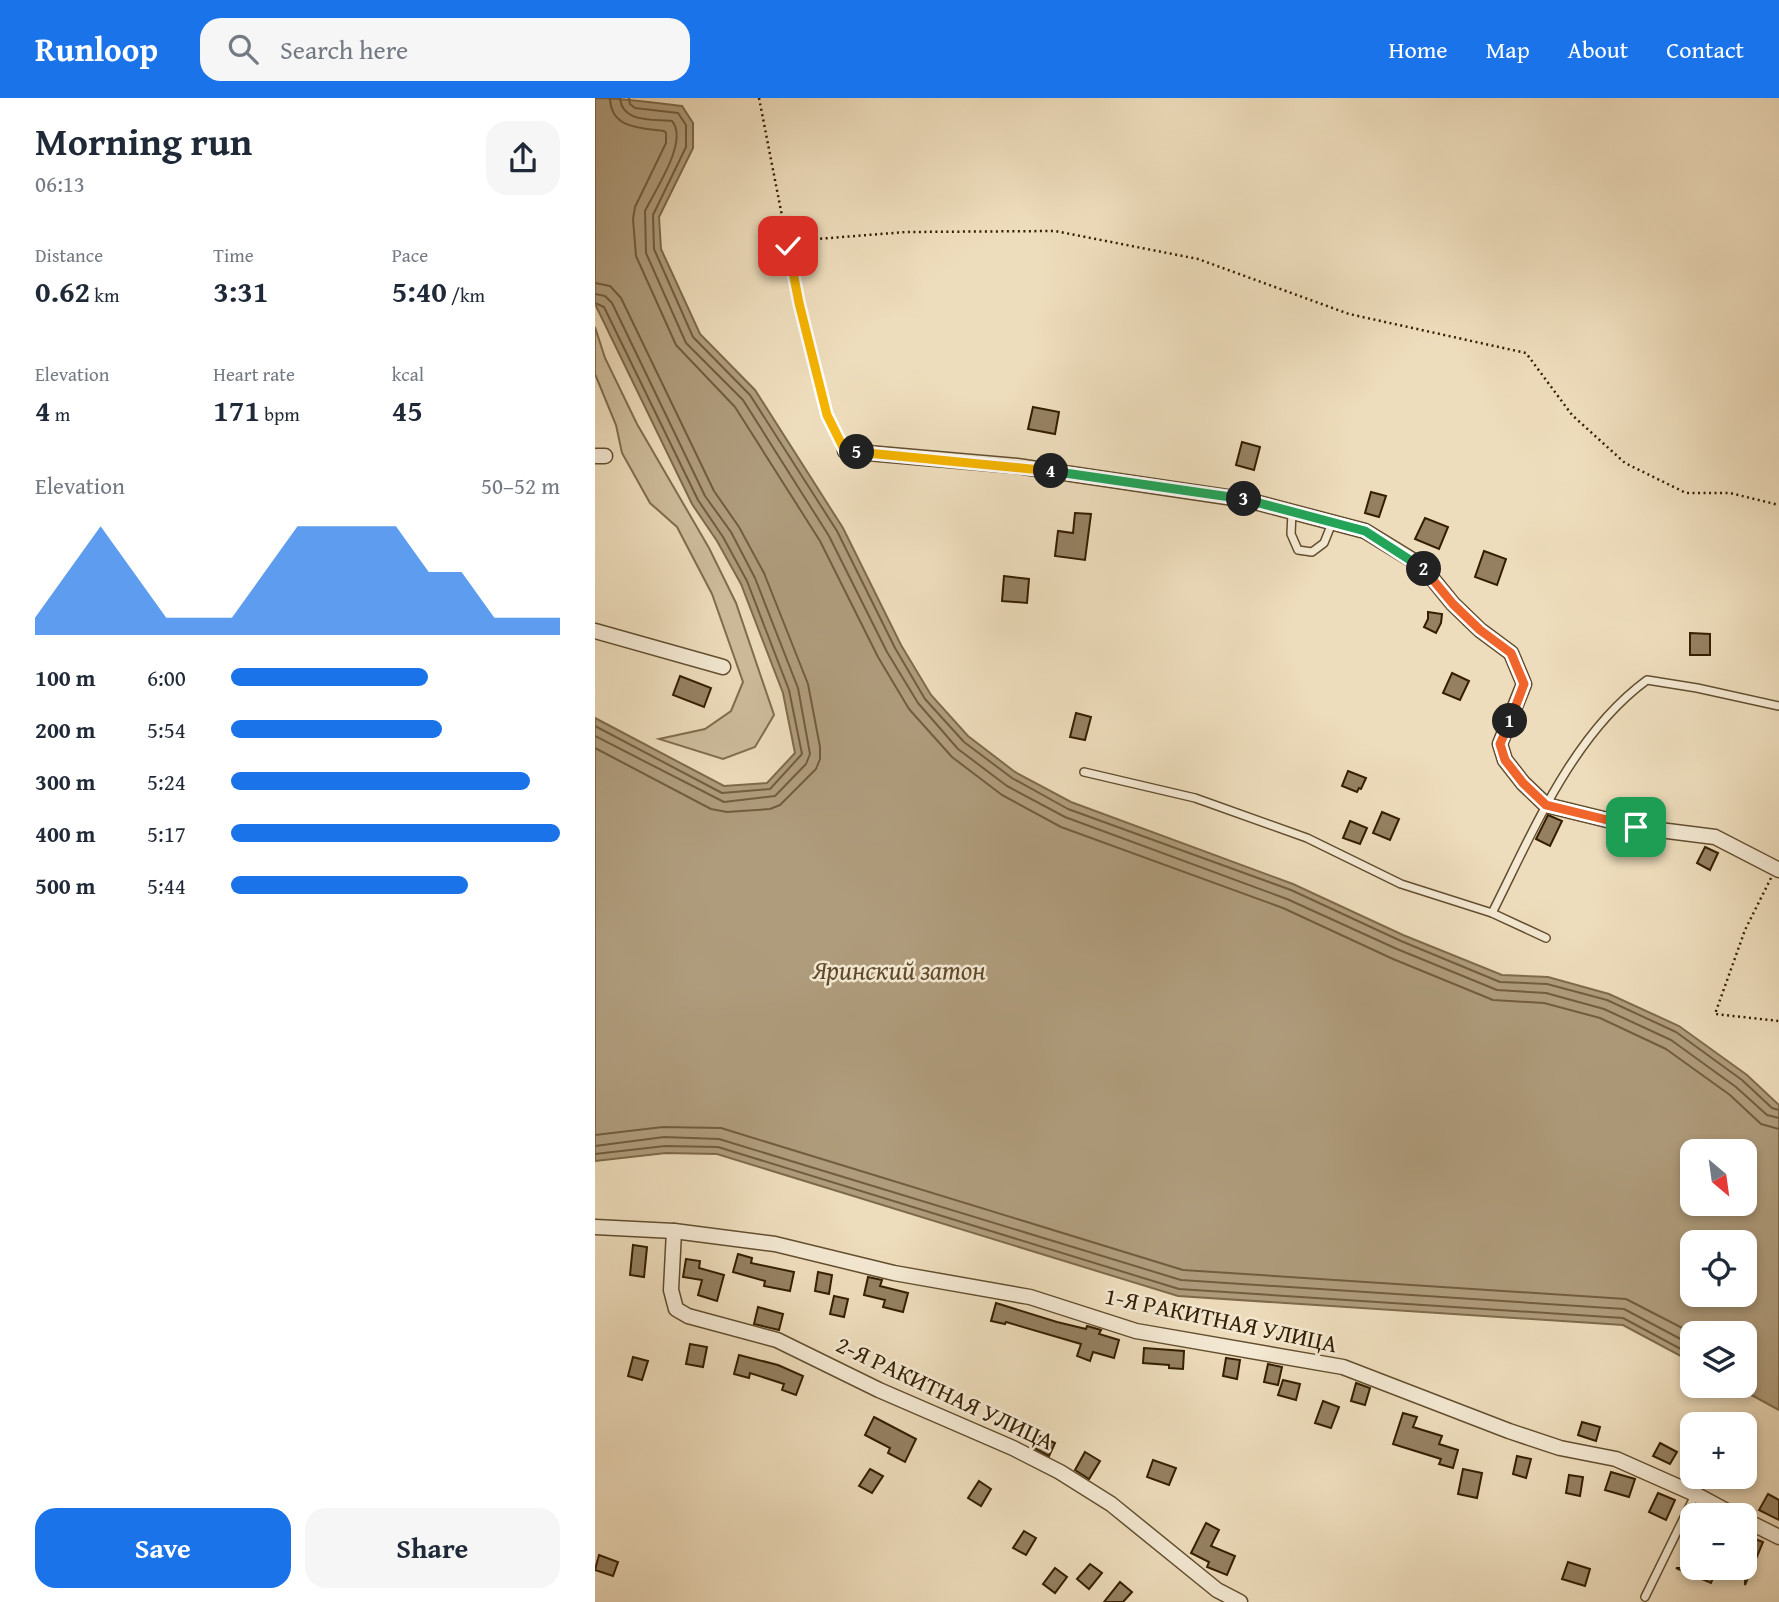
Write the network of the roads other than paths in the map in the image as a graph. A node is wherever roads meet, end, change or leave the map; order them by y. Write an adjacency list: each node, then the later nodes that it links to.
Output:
1 (845, 451): 2 (street)
2 (1292, 512): 3 (street); 3 (lane)
3 (1333, 522): 8 (street)
4 (595, 631): 5 (street)
5 (723, 667)
6 (1779, 706): 8 (lane)
7 (1084, 772): 10 (lane)
8 (1546, 805): 9 (street); 10 (lane)
9 (1777, 870)
10 (1492, 913): 11 (lane)
11 (1546, 938)
12 (595, 1227): 13 (street, 1-Я РАКИТНАЯ УЛИЦА)
13 (674, 1231): 14 (street, 1-Я РАКИТНАЯ УЛИЦА); 19 (street, 2-Я РАКИТНАЯ УЛИЦА)
14 (1695, 1494): 15 (street, 1-Я РАКИТНАЯ УЛИЦА); 18 (lane)
15 (1712, 1503)
16 (1757, 1526): 17 (street)
17 (1779, 1537)
18 (1645, 1597)
19 (1240, 1602)

